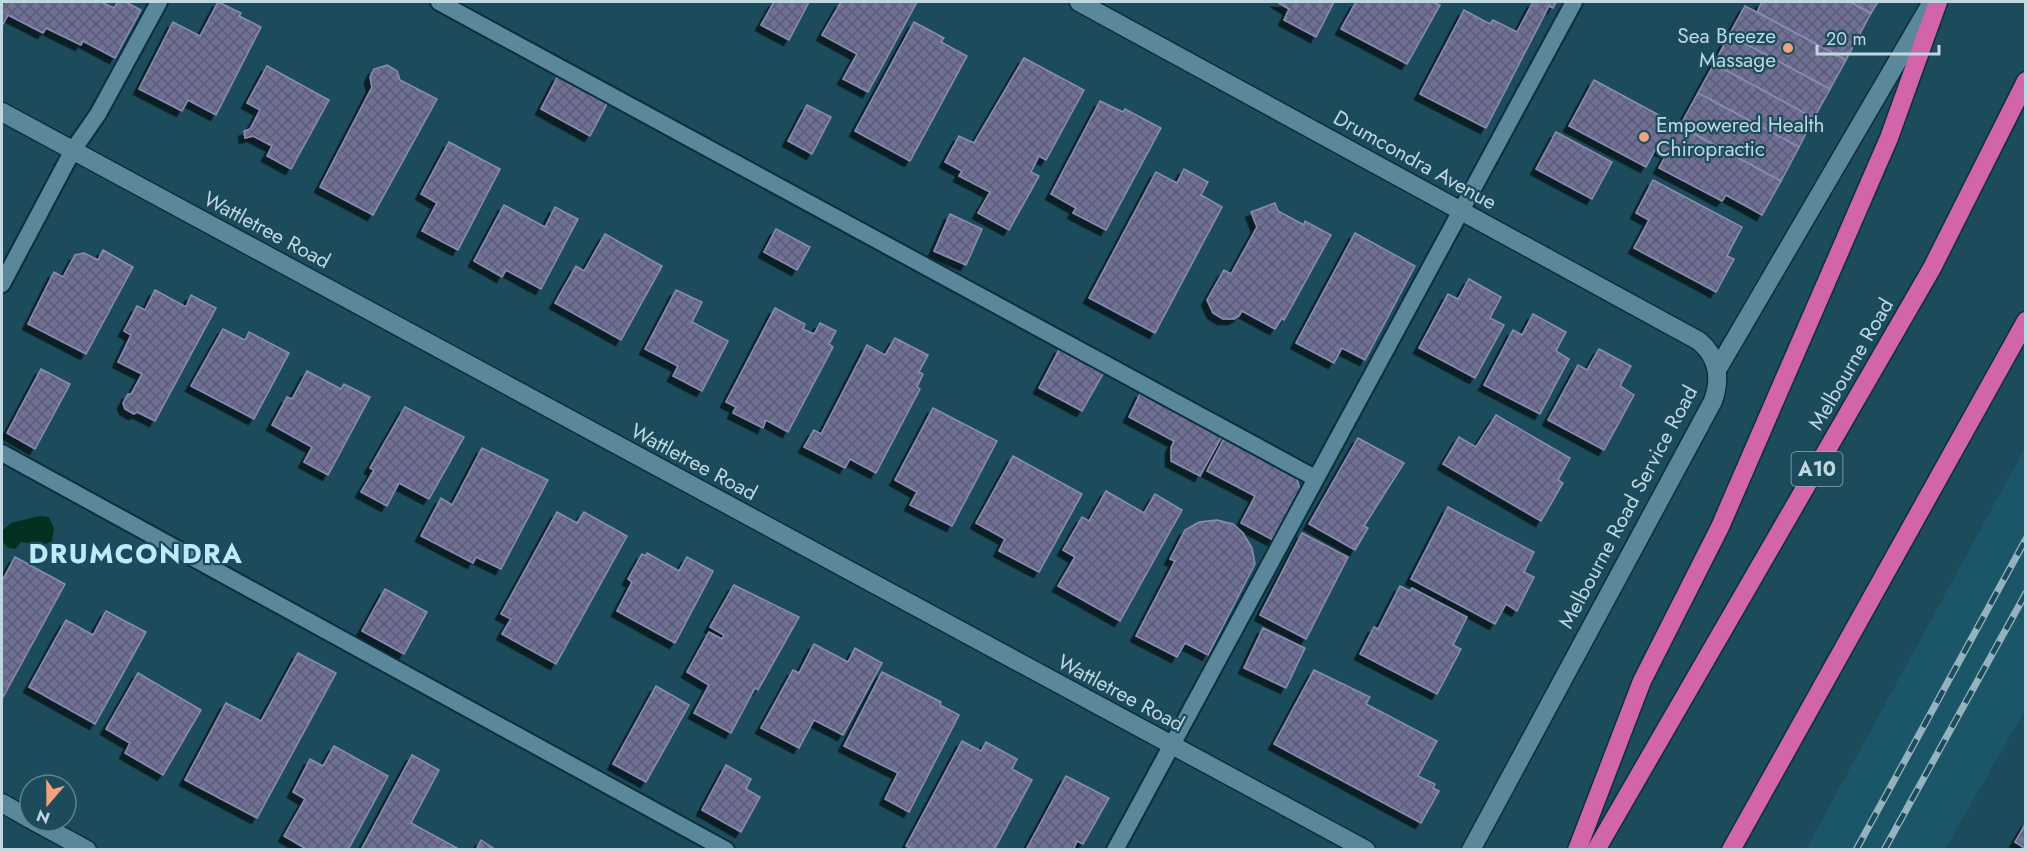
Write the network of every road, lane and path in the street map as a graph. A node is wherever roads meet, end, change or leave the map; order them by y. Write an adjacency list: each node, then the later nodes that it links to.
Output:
1 (159, 2): 9 (lane)
2 (439, 2): 15 (lane)
3 (1079, 2): 10 (street, Drumcondra Avenue)
4 (1574, 2): 10 (lane)
5 (1932, 2): 13 (street, Melbourne Road Service Road)
6 (1938, 2): 25 (highway)
7 (2025, 81): 26 (highway, Melbourne Road / A10)
8 (2, 112): 9 (street, Wattletree Road)
9 (73, 150): 11 (lane); 16 (street, Wattletree Road)
10 (1461, 212): 13 (street, Drumcondra Avenue); 15 (lane)
11 (2, 284)
12 (2025, 321): 27 (highway)
13 (1717, 370): 24 (street, Melbourne Road Service Road)
14 (2, 453): 21 (lane)
15 (1315, 478): 16 (lane)
16 (1172, 746): 22 (lane); 23 (street, Wattletree Road)
17 (2, 803): 18 (street)
18 (18, 812)
19 (57, 833): 20 (street)
20 (87, 849)
21 (726, 849)
22 (1115, 849)
23 (1366, 849)
24 (1470, 849)
25 (1577, 849)
26 (1596, 849)
27 (1731, 849)

